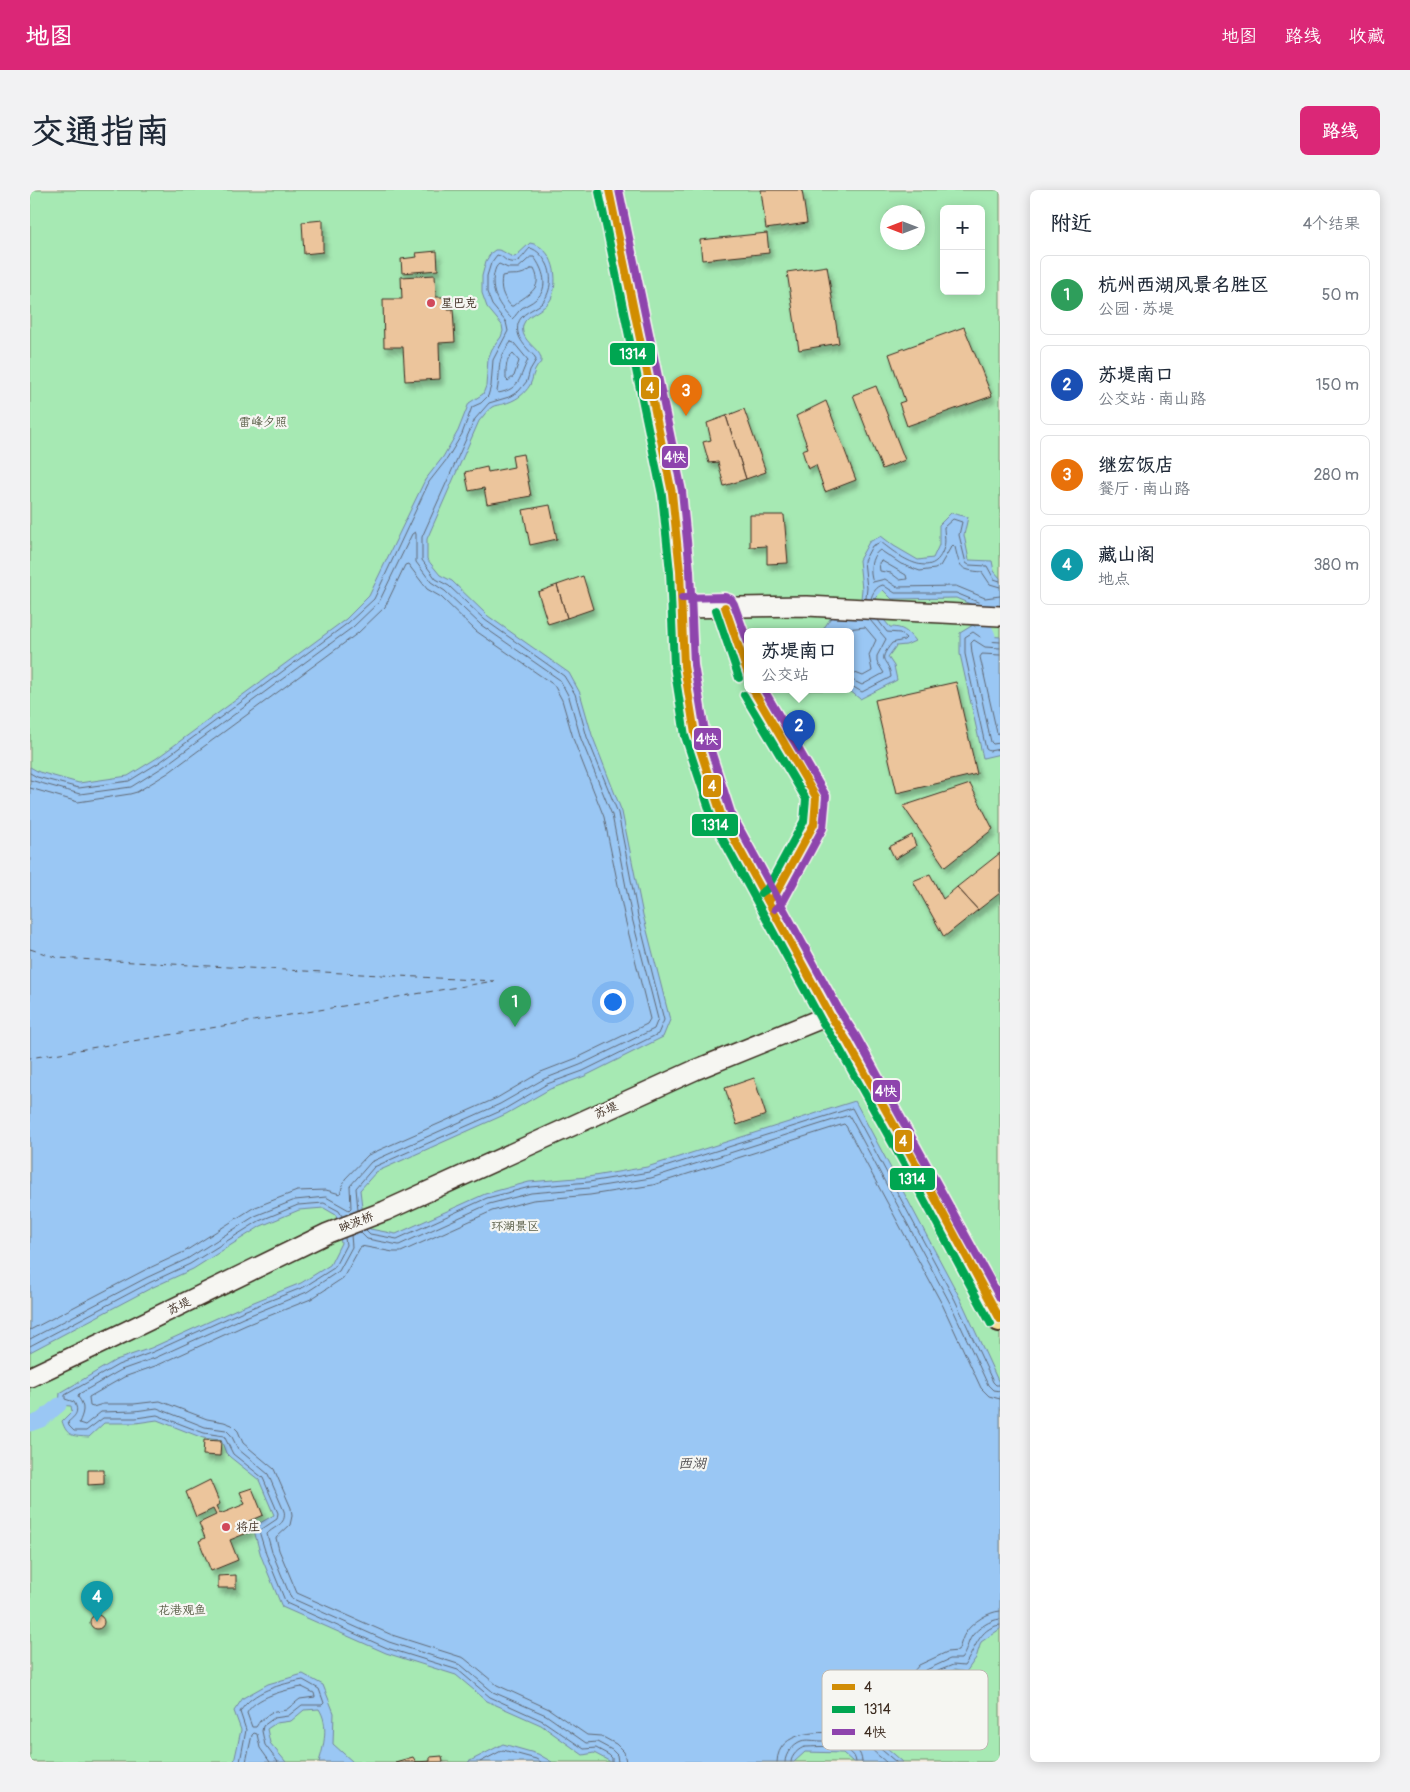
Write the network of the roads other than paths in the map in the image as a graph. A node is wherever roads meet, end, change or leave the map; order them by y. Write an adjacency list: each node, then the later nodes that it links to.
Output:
1 (610, 190): 2 (main road)
2 (682, 608): 3 (street); 4 (main road)
3 (1000, 616)
4 (830, 1014): 5 (street, 苏堤); 7 (main road)
5 (385, 1211): 6 (street, 映波桥)
6 (328, 1233): 8 (street, 苏堤)
7 (1000, 1319)
8 (30, 1377)

